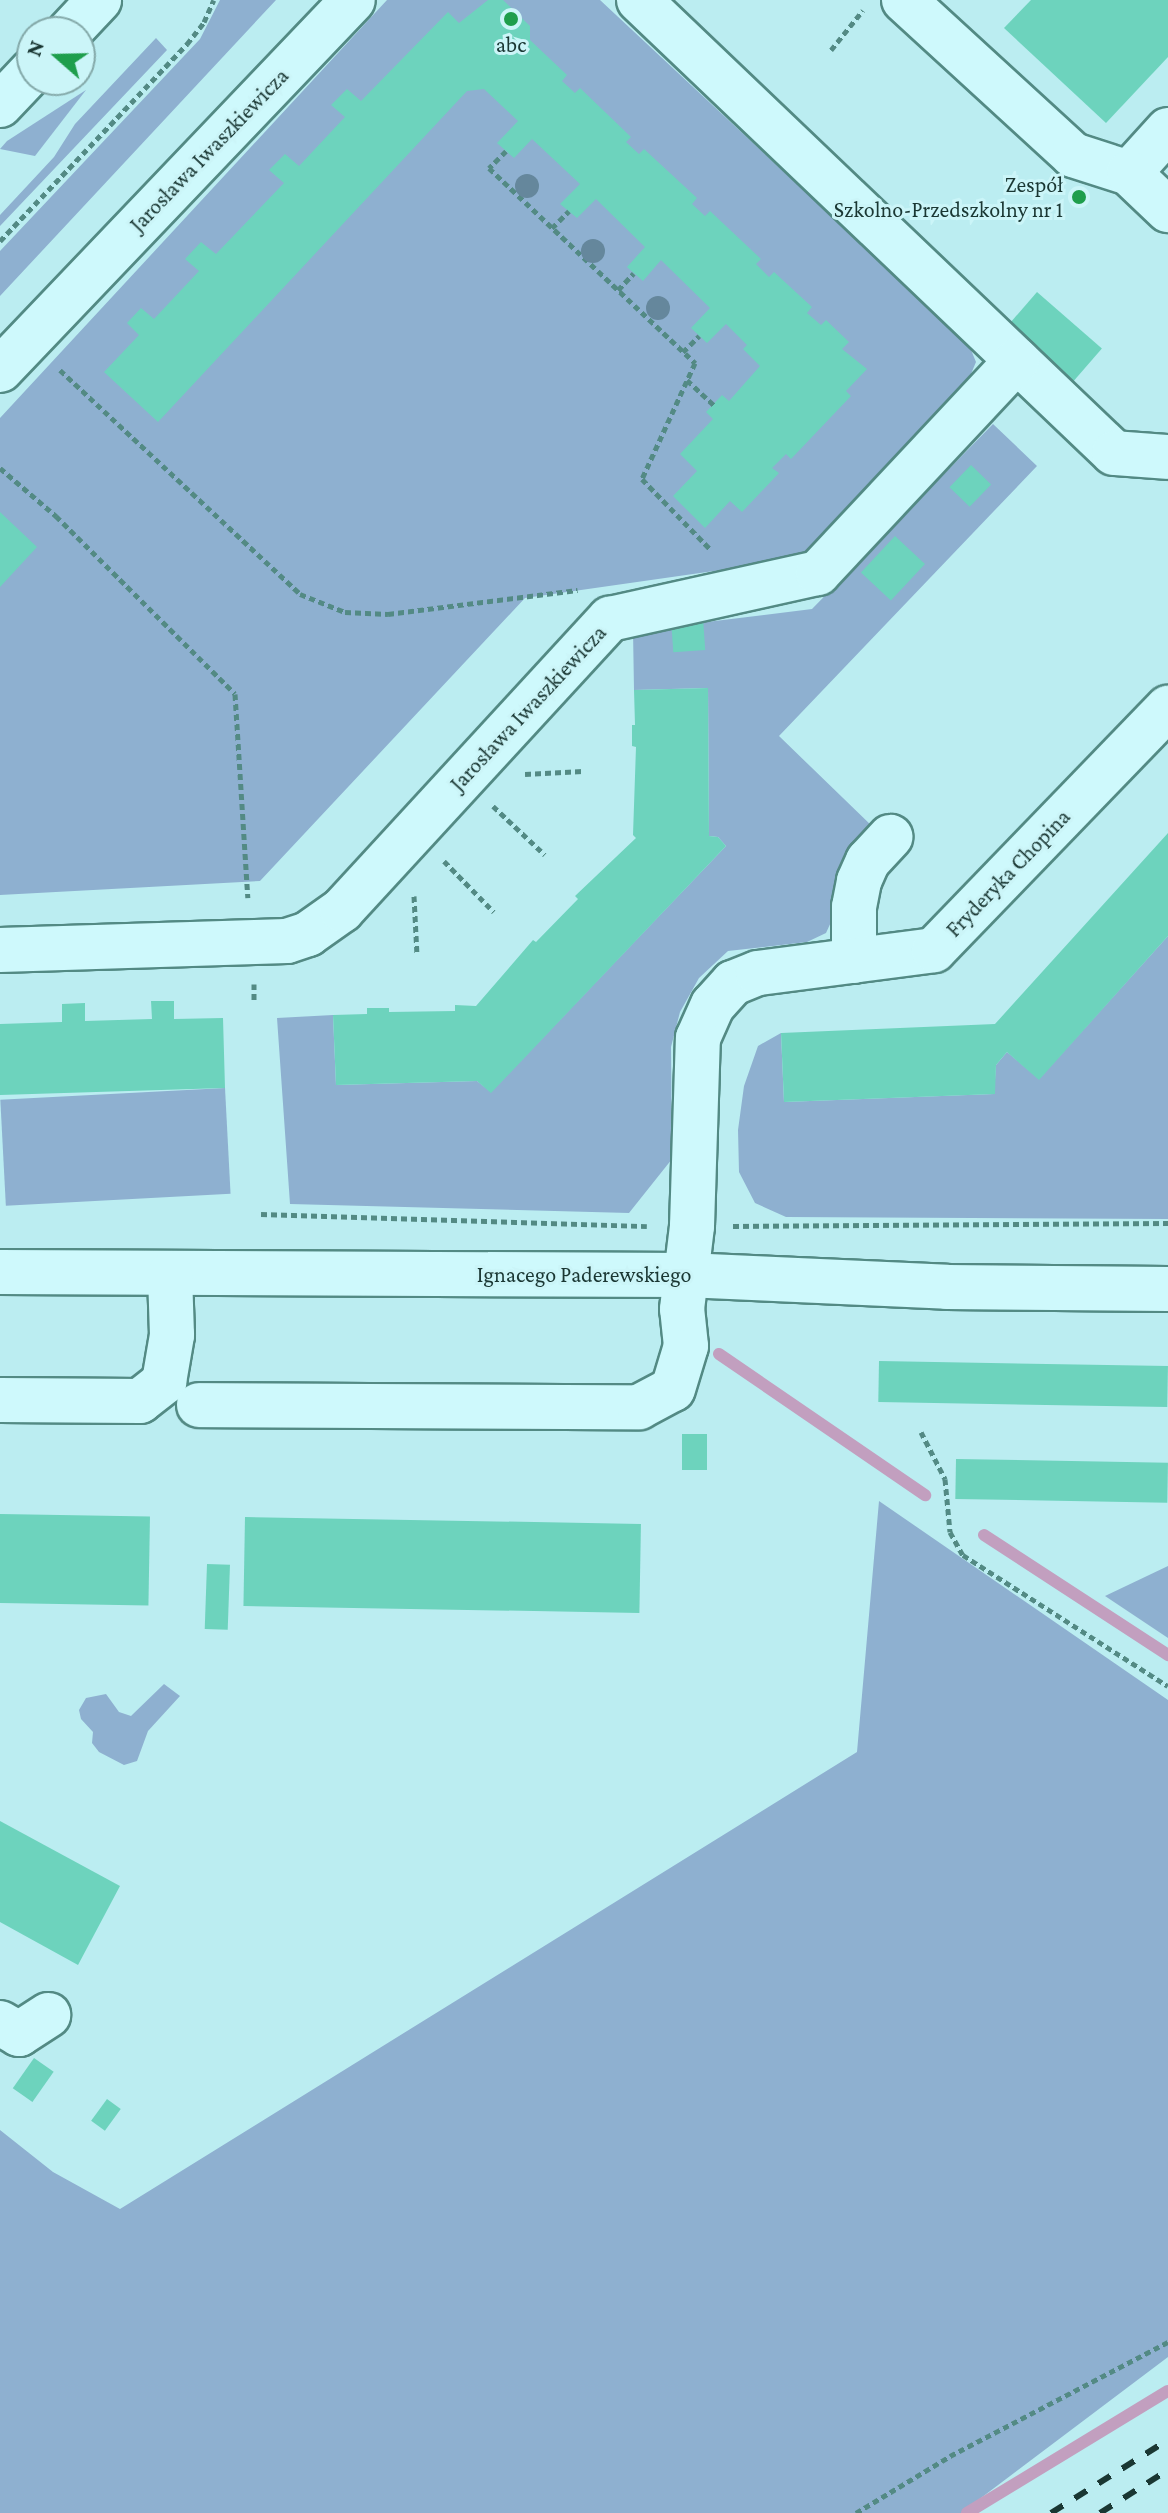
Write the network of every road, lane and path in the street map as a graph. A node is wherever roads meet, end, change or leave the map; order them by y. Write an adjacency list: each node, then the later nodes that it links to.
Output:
1 (99, 0): 7 (street)
2 (214, 0): 17 (path)
3 (353, 0): 24 (street, Jarosława Iwaszkiewicza)
4 (639, 0): 22 (street)
5 (871, 0): 8 (path)
6 (904, 0): 13 (street)
7 (84, 16)
8 (831, 50)
9 (16, 88): 10 (street)
10 (0, 105)
11 (1168, 130): 13 (street)
12 (506, 151): 16 (path)
13 (1129, 173): 14 (street)
14 (1168, 210)
15 (569, 211): 16 (path)
16 (552, 228): 19 (path)
17 (0, 241)
18 (634, 273): 19 (path)
19 (618, 290): 21 (path)
20 (699, 336): 21 (path)
21 (683, 352): 25 (path)
22 (1017, 360): 27 (street); 32 (street, Jarosława Iwaszkiewicza)
23 (51, 363): 30 (path)
24 (0, 370)
25 (687, 380): 26 (path); 29 (path)
26 (714, 405)
27 (1168, 457)
28 (0, 468): 37 (path)
29 (717, 557)
30 (587, 589)
31 (1168, 708): 39 (street, Fryderyka Chopina)
32 (463, 778): 33 (street, Jarosława Iwaszkiewicza); 35 (path)
33 (414, 831): 36 (path); 37 (street, Jarosława Iwaszkiewicza)
34 (890, 837): 39 (street)
35 (545, 855)
36 (494, 912)
37 (253, 941): 38 (street, Jarosława Iwaszkiewicza); 40 (path)
38 (0, 950)
39 (854, 961): 43 (street, Fryderyka Chopina)
40 (254, 1003)
41 (0, 1272): 42 (street, Ignacego Paderewskiego)
42 (170, 1274): 43 (street, Ignacego Paderewskiego); 45 (street)
43 (686, 1275): 44 (street, Ignacego Paderewskiego); 46 (street, Fryderyka Chopina)
44 (1168, 1289)
45 (0, 1400)
46 (199, 1405)
47 (921, 1432): 48 (path)
48 (1168, 1686)
49 (48, 2015): 50 (street)
50 (0, 2023)
51 (1168, 2342): 52 (path)
52 (856, 2513)

